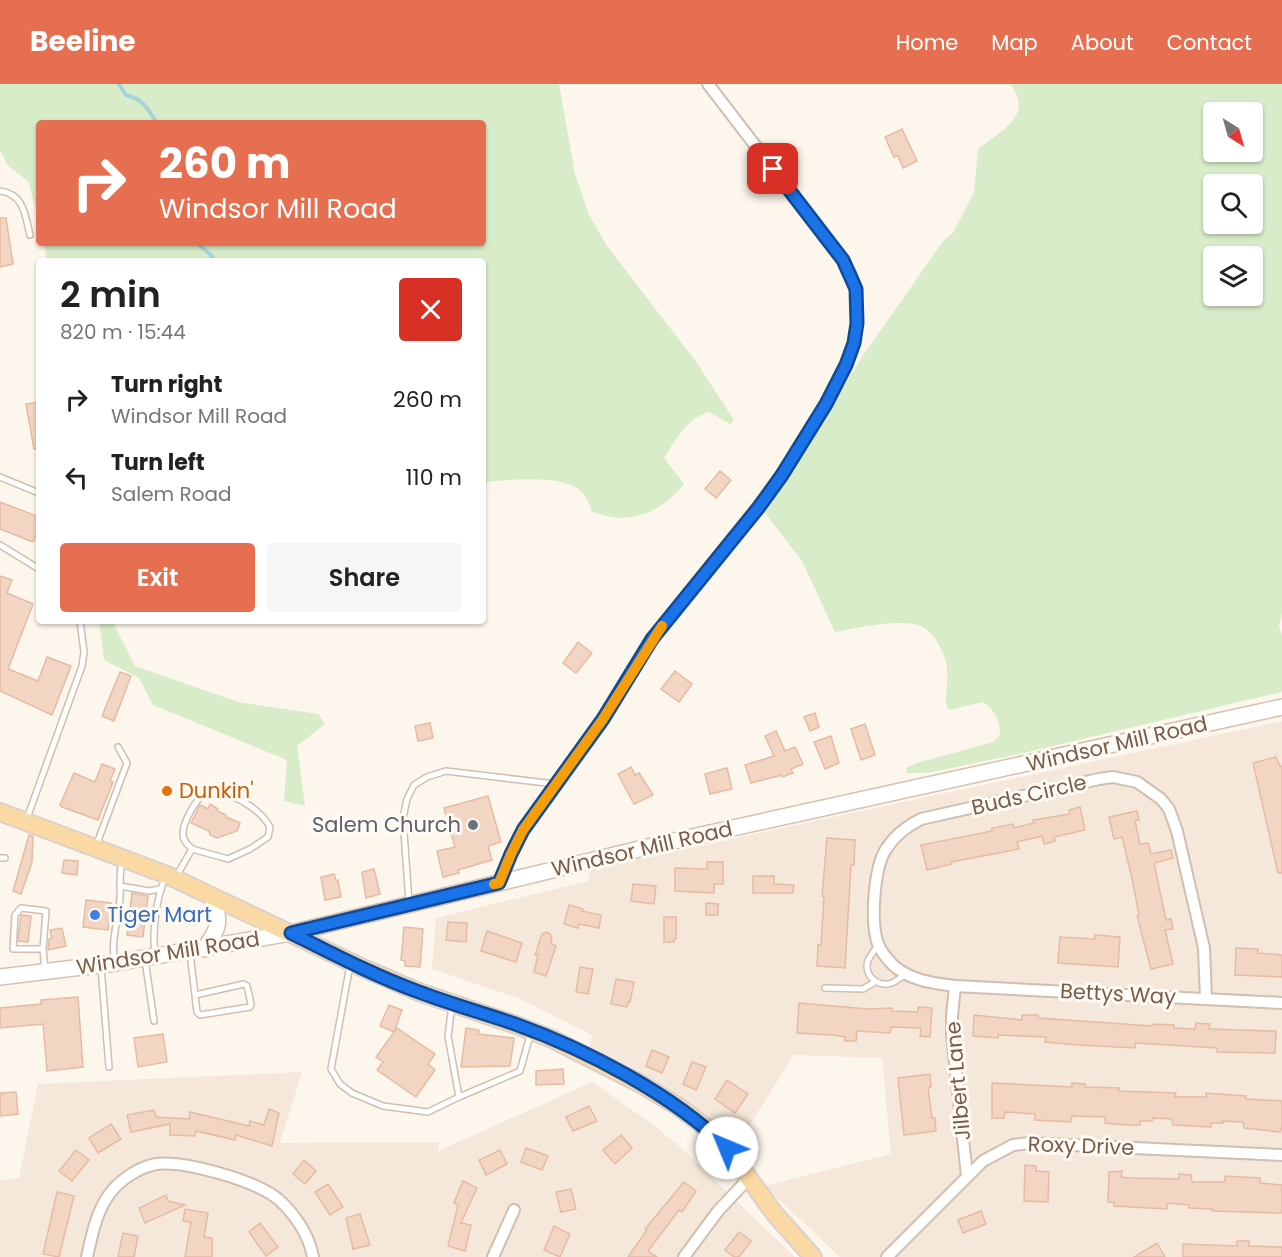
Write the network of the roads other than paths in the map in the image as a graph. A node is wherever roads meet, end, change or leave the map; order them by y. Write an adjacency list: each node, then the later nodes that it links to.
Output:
1 (708, 84): 13 (street)
2 (0, 191): 3 (lane)
3 (30, 236)
4 (0, 477): 5 (lane)
5 (36, 492)
6 (0, 545): 8 (lane)
7 (36, 562): 8 (lane)
8 (31, 564): 9 (lane)
9 (36, 567)
10 (80, 624): 15 (lane)
11 (1282, 707): 20 (main road, Windsor Mill Road)
12 (118, 747): 16 (lane)
13 (555, 784): 20 (street); 23 (lane)
14 (0, 812): 15 (main road)
15 (26, 822): 16 (main road)
16 (95, 847): 18 (main road)
17 (192, 849): 17 (lane); 19 (lane)
18 (123, 858): 19 (main road); 21 (lane)
19 (167, 881): 21 (lane); 22 (main road); 28 (lane)
20 (499, 883): 23 (main road, Windsor Mill Road)
21 (120, 886): 30 (lane)
22 (211, 895): 24 (main road); 27 (main road)
23 (409, 904): 24 (main road, Windsor Mill Road)
24 (291, 933): 27 (main road, Windsor Mill Road); 29 (main road)
25 (878, 945): 32 (street); 34 (lane); 38 (street, Buds Circle)
26 (43, 949): 26 (lane); 31 (lane)
27 (197, 950): 28 (main road, Windsor Mill Road); 37 (lane)
28 (150, 957): 30 (main road, Windsor Mill Road); 41 (lane)
29 (350, 962): 39 (main road); 44 (lane)
30 (108, 964): 31 (main road, Windsor Mill Road); 43 (lane)
31 (45, 972): 33 (main road, Windsor Mill Road)
32 (906, 974): 34 (lane); 35 (street)
33 (0, 977)
34 (875, 982): 36 (lane)
35 (955, 986): 38 (street, Bettys Way); 46 (street, Jilbert Lane)
36 (825, 988)
37 (195, 995): 37 (lane)
38 (1206, 999): 40 (street, Bettys Way)
39 (452, 1003): 42 (main road); 44 (lane)
40 (1282, 1003)
41 (154, 1021)
42 (531, 1031): 44 (lane); 47 (main road)
43 (109, 1067)
44 (459, 1097)
45 (1282, 1155): 46 (street, Roxy Drive)
46 (967, 1176): 54 (street, Roxy Drive)
47 (749, 1178): 52 (street); 53 (main road)
48 (514, 1210): 51 (street)
49 (87, 1257): 50 (street)
50 (313, 1257)
51 (493, 1257)
52 (684, 1257)
53 (813, 1257)
54 (887, 1257)

